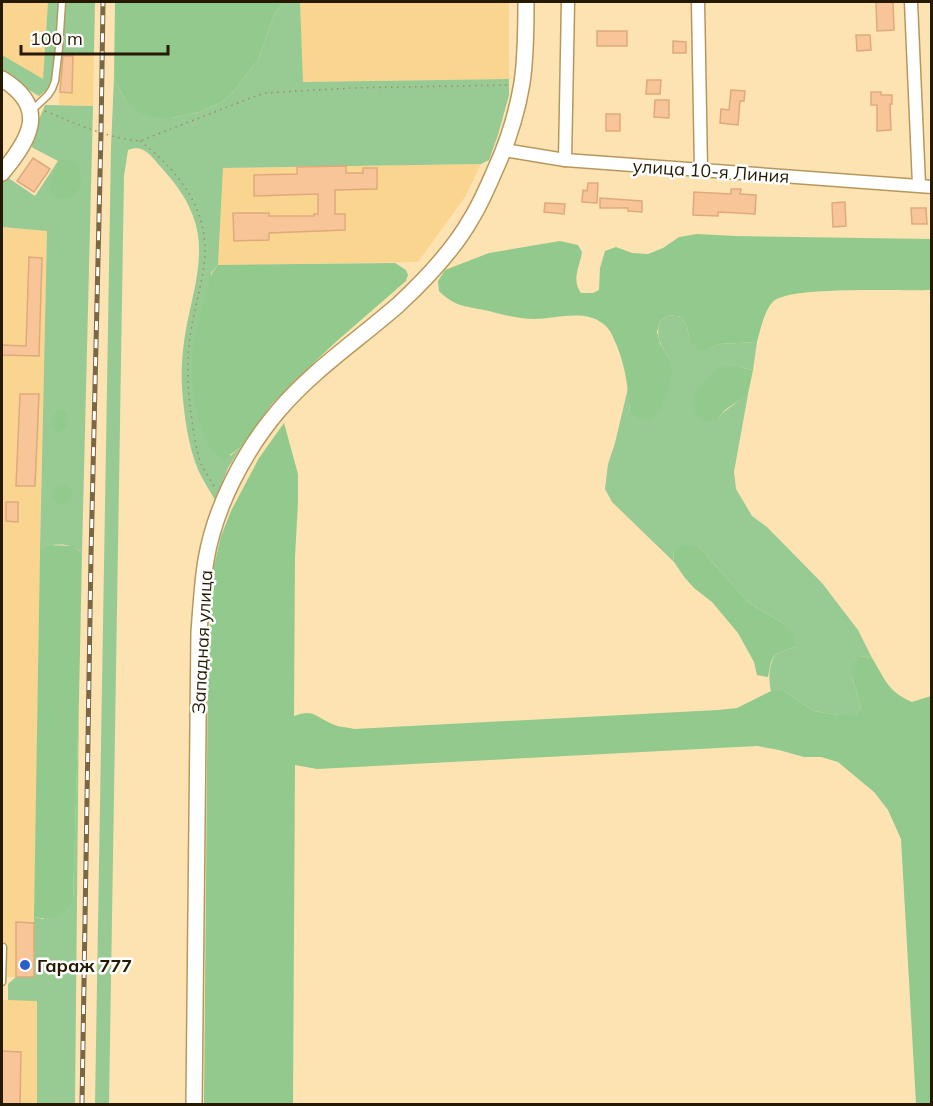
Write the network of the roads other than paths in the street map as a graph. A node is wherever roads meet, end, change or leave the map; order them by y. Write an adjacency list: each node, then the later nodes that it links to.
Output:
1 (62, 2): 7 (lane)
2 (526, 2): 8 (street, Западная улица)
3 (568, 2): 9 (street)
4 (698, 2): 10 (street)
5 (911, 2): 12 (street)
6 (2, 80): 7 (street)
7 (30, 112): 11 (street)
8 (504, 150): 9 (street, улица 10-я Линия); 15 (street, Западная улица)
9 (565, 160): 10 (street, улица 10-я Линия)
10 (701, 170): 12 (street, улица 10-я Линия)
11 (2, 173)
12 (925, 186)
13 (3, 947): 14 (lane)
14 (2, 982)
15 (194, 1104)

